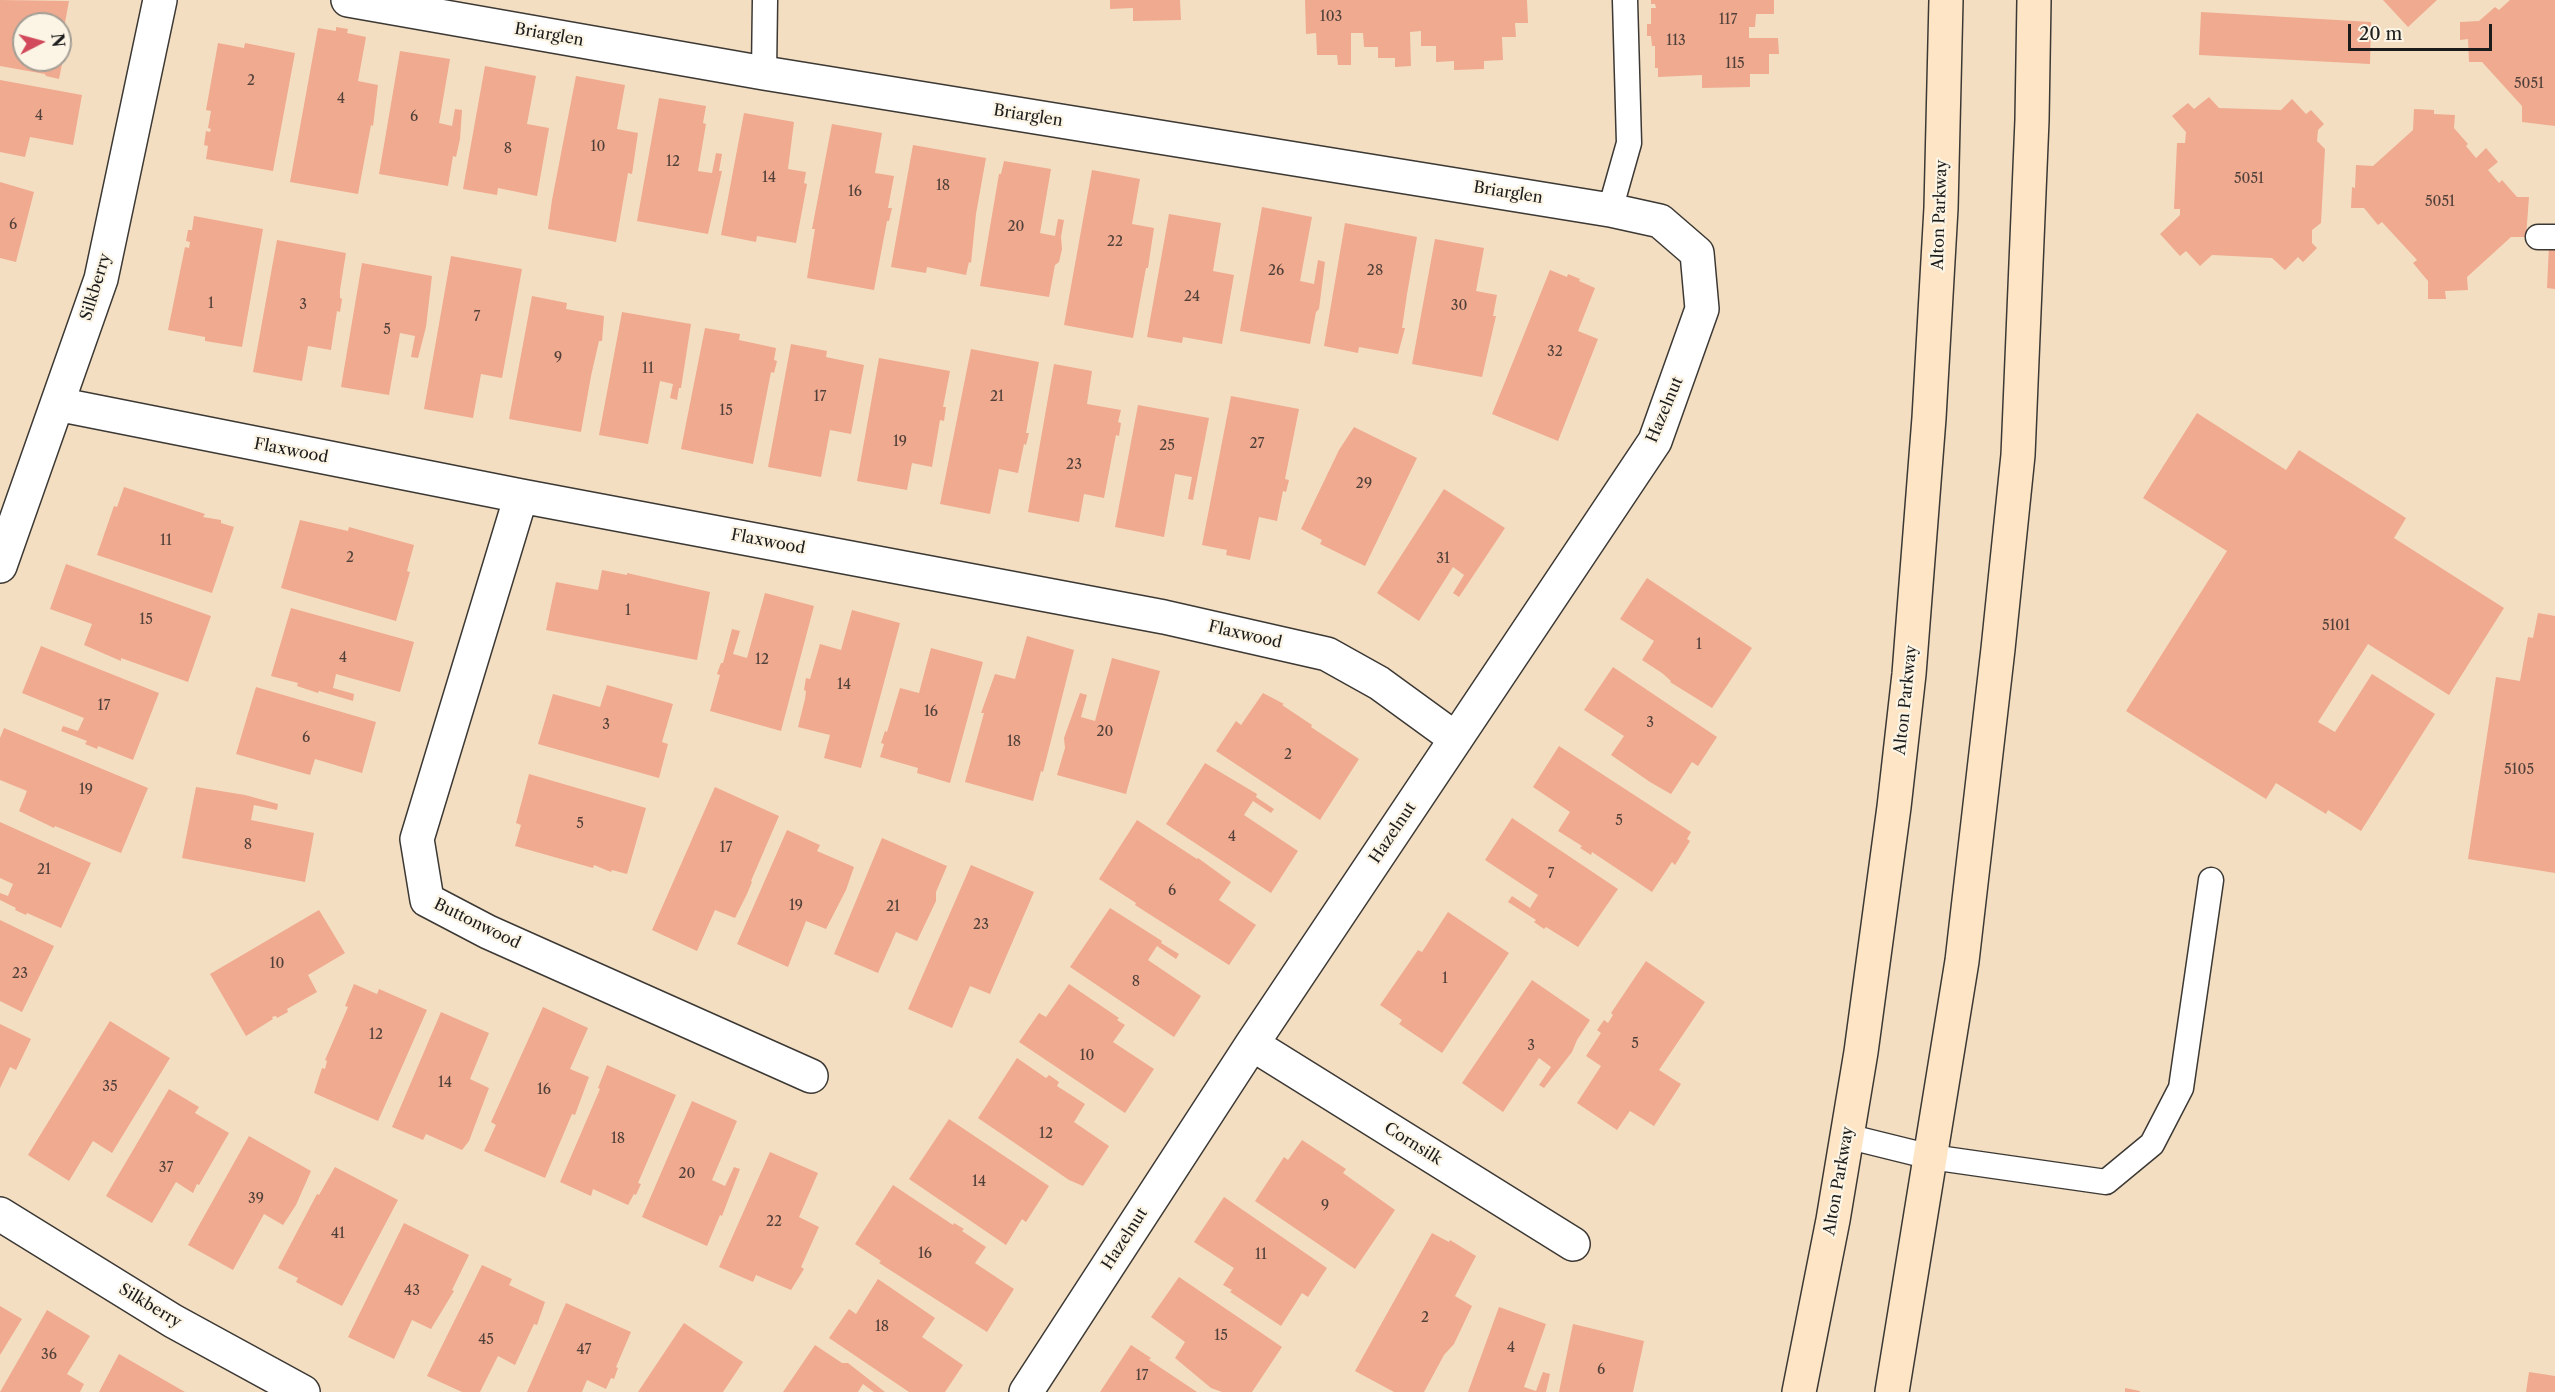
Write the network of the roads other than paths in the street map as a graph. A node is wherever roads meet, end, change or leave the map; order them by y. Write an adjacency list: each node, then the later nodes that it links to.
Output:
1 (160, 0): 10 (street, Silkberry)
2 (348, 0): 7 (street, Briarglen)
3 (765, 0): 7 (lane)
4 (1625, 0): 8 (lane)
5 (1946, 0): 17 (main road, Alton Parkway)
6 (2034, 0): 18 (main road)
7 (764, 73): 8 (street, Briarglen)
8 (1610, 210): 9 (street, Briarglen)
9 (1697, 253): 13 (street, Hazelnut)
10 (57, 404): 11 (street, Flaxwood); 12 (street, Silkberry)
11 (521, 496): 13 (street, Flaxwood); 16 (street, Buttonwood)
12 (0, 566)
13 (1456, 739): 15 (street, Hazelnut)
14 (2211, 880): 18 (lane)
15 (1252, 1044): 20 (street, Cornsilk); 22 (street, Hazelnut)
16 (811, 1076)
17 (1846, 1136): 18 (lane); 23 (main road, Alton Parkway)
18 (1931, 1157): 24 (main road)
19 (0, 1214): 21 (street, Silkberry)
20 (1573, 1244)
21 (303, 1392)
22 (1026, 1392)
23 (1799, 1392)
24 (1892, 1392)

